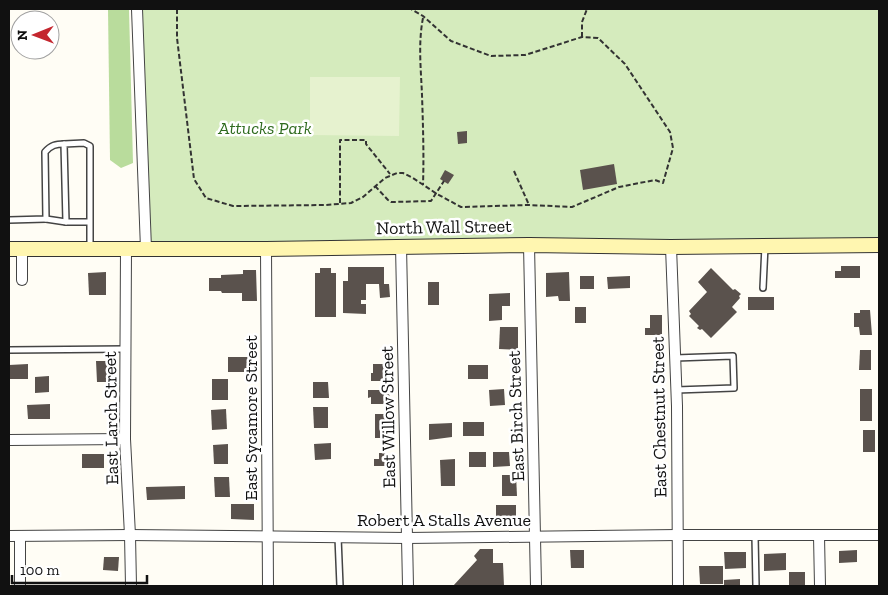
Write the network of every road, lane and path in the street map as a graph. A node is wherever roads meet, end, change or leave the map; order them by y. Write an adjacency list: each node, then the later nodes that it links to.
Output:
1 (137, 9): 27 (street)
2 (177, 9): 14 (path)
3 (411, 9): 5 (path)
4 (587, 9): 6 (path)
5 (423, 16): 6 (path); 11 (path)
6 (582, 37): 15 (path)
7 (64, 144): 16 (lane); 18 (lane); 19 (lane)
8 (514, 171): 15 (path)
9 (390, 174): 11 (path); 12 (path); 14 (path)
10 (444, 181): 13 (path)
11 (423, 185): 13 (path)
12 (375, 186): 13 (path); 14 (path)
13 (437, 194): 15 (path)
14 (340, 203)
15 (529, 204)
16 (46, 219): 17 (lane); 18 (lane)
17 (9, 220)
18 (66, 222): 19 (lane)
19 (90, 222): 26 (lane)
20 (529, 245): 22 (street, North Wall Street); 24 (street, North Wall Street); 44 (street, East Birch Street)
21 (879, 245): 23 (street, North Wall Street)
22 (401, 246): 28 (street, North Wall Street); 48 (street, East Willow Street)
23 (766, 246): 24 (street, North Wall Street); 31 (lane)
24 (671, 247): 34 (street, East Chestnut Street)
25 (15, 249): 26 (street, North Wall Street); 30 (street)
26 (90, 249): 29 (street, North Wall Street)
27 (146, 249): 28 (street, North Wall Street); 29 (street, North Wall Street)
28 (266, 249): 43 (street, East Sycamore Street)
29 (126, 250): 32 (street, East Larch Street)
30 (22, 280)
31 (763, 288)
32 (126, 349): 33 (lane); 36 (street, East Larch Street)
33 (9, 350)
34 (675, 358): 35 (street, East Chestnut Street); 35 (lane)
35 (676, 390): 38 (street, East Chestnut Street)
36 (125, 439): 37 (street); 42 (street, East Larch Street)
37 (9, 440)
38 (677, 535): 44 (street, Robert A Stalls Avenue); 45 (street, Robert A Stalls Avenue); 55 (street, East Chestnut Street)
39 (879, 535): 46 (street, Robert A Stalls Avenue)
40 (9, 536): 41 (street, Robert A Stalls Avenue)
41 (20, 536): 42 (street, Robert A Stalls Avenue); 49 (street)
42 (130, 536): 43 (street, Robert A Stalls Avenue); 50 (street, East Larch Street)
43 (268, 536): 47 (street, Robert A Stalls Avenue); 51 (street, East Sycamore Street)
44 (536, 536): 48 (street, Robert A Stalls Avenue); 54 (street, East Birch Street)
45 (755, 536): 46 (street, Robert A Stalls Avenue); 56 (lane)
46 (819, 536): 57 (street)
47 (338, 537): 48 (street, Robert A Stalls Avenue); 52 (lane)
48 (407, 538): 53 (street, East Willow Street)
49 (20, 586)
50 (131, 586)
51 (268, 586)
52 (340, 586)
53 (408, 586)
54 (536, 586)
55 (678, 586)
56 (756, 586)
57 (820, 586)

